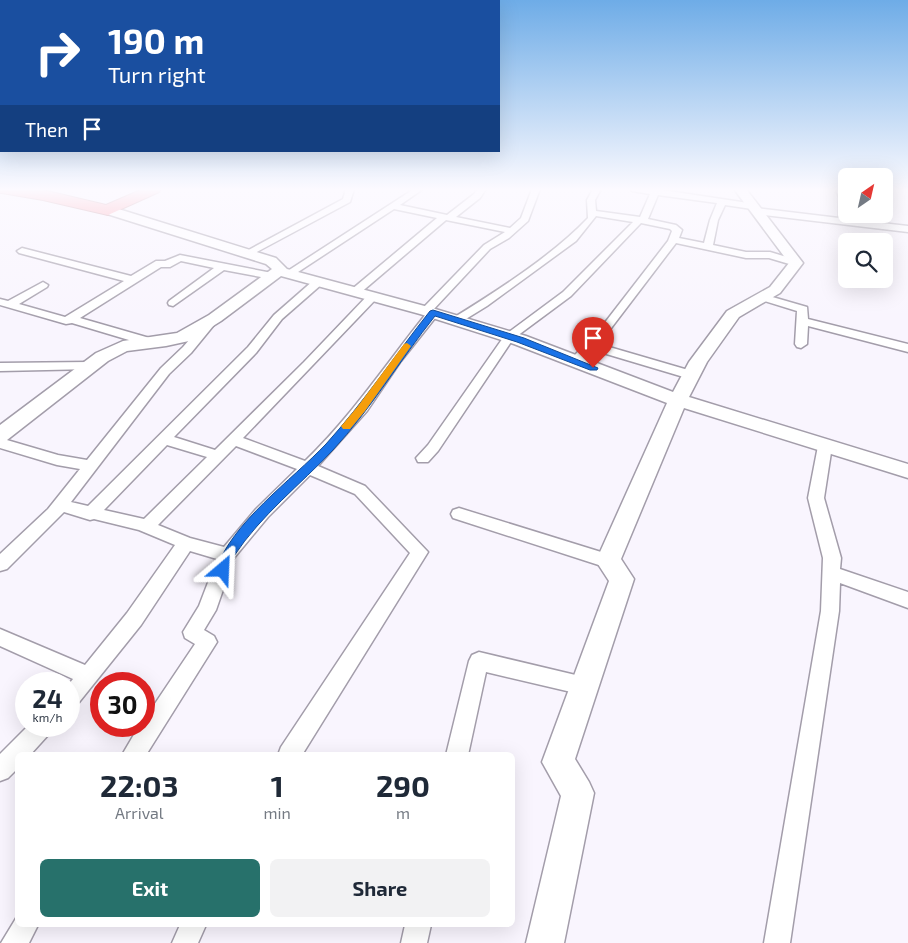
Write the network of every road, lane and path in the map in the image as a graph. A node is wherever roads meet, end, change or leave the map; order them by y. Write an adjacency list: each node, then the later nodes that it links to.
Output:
1 (183, 233): 14 (street)
2 (286, 233): 14 (street)
3 (347, 233): 17 (street)
4 (428, 233): 21 (street)
5 (509, 233): 26 (street)
6 (578, 233): 29 (street)
7 (629, 233): 31 (street)
8 (676, 233): 11 (street)
9 (711, 233): 12 (street)
10 (770, 233): 15 (street)
11 (674, 240): 12 (street); 34 (street)
12 (708, 248): 15 (street)
13 (22, 251): 18 (street)
14 (248, 253): 17 (street)
15 (796, 263): 23 (street)
16 (223, 266): 17 (street); 18 (street); 25 (street)
17 (280, 273): 19 (street); 27 (street)
18 (133, 280): 28 (street)
19 (318, 282): 21 (street); 42 (street)
20 (43, 285): 24 (street)
21 (355, 292): 22 (street)
22 (373, 296): 26 (street); 43 (street)
23 (762, 297): 30 (street); 39 (street)
24 (4, 304): 28 (street)
25 (173, 304)
26 (430, 312): 29 (street); 49 (street)
27 (215, 318): 32 (street); 48 (street)
28 (70, 319): 32 (street)
29 (457, 320): 31 (street)
30 (802, 321): 33 (street); 35 (street)
31 (509, 336): 36 (street); 47 (street)
32 (149, 342): 37 (street)
33 (801, 344)
34 (591, 345): 36 (street); 39 (street)
35 (908, 348)
36 (576, 361): 40 (street)
37 (89, 366): 38 (street); 41 (street)
38 (0, 367)
39 (691, 375): 40 (street)
40 (678, 400): 45 (street); 57 (street)
41 (0, 435)
42 (163, 439): 46 (street); 52 (street)
43 (234, 440): 46 (street); 49 (street)
44 (0, 443): 48 (street)
45 (825, 446): 50 (street); 59 (street)
46 (219, 456): 54 (street)
47 (423, 458)
48 (91, 466): 51 (street)
49 (308, 468): 56 (street); 68 (street)
50 (908, 471)
51 (61, 505): 52 (street); 58 (street)
52 (90, 514): 54 (street)
53 (459, 514): 57 (street)
54 (146, 527): 55 (street)
55 (186, 543): 56 (street); 62 (street)
56 (227, 555): 67 (street)
57 (608, 561): 64 (street)
58 (1, 564)
59 (831, 573): 60 (street); 79 (street)
60 (908, 600)
61 (0, 637): 62 (street)
62 (89, 676): 63 (street)
63 (80, 686)
64 (584, 686): 69 (street); 78 (street)
65 (32, 737): 66 (street)
66 (18, 752)
67 (135, 752)
68 (292, 752)
69 (458, 752)
70 (15, 755): 71 (street)
71 (0, 770)
72 (24, 927): 75 (street)
73 (192, 927): 76 (street)
74 (418, 927): 77 (street)
75 (14, 943)
76 (185, 943)
77 (414, 943)
78 (545, 943)
79 (777, 943)

